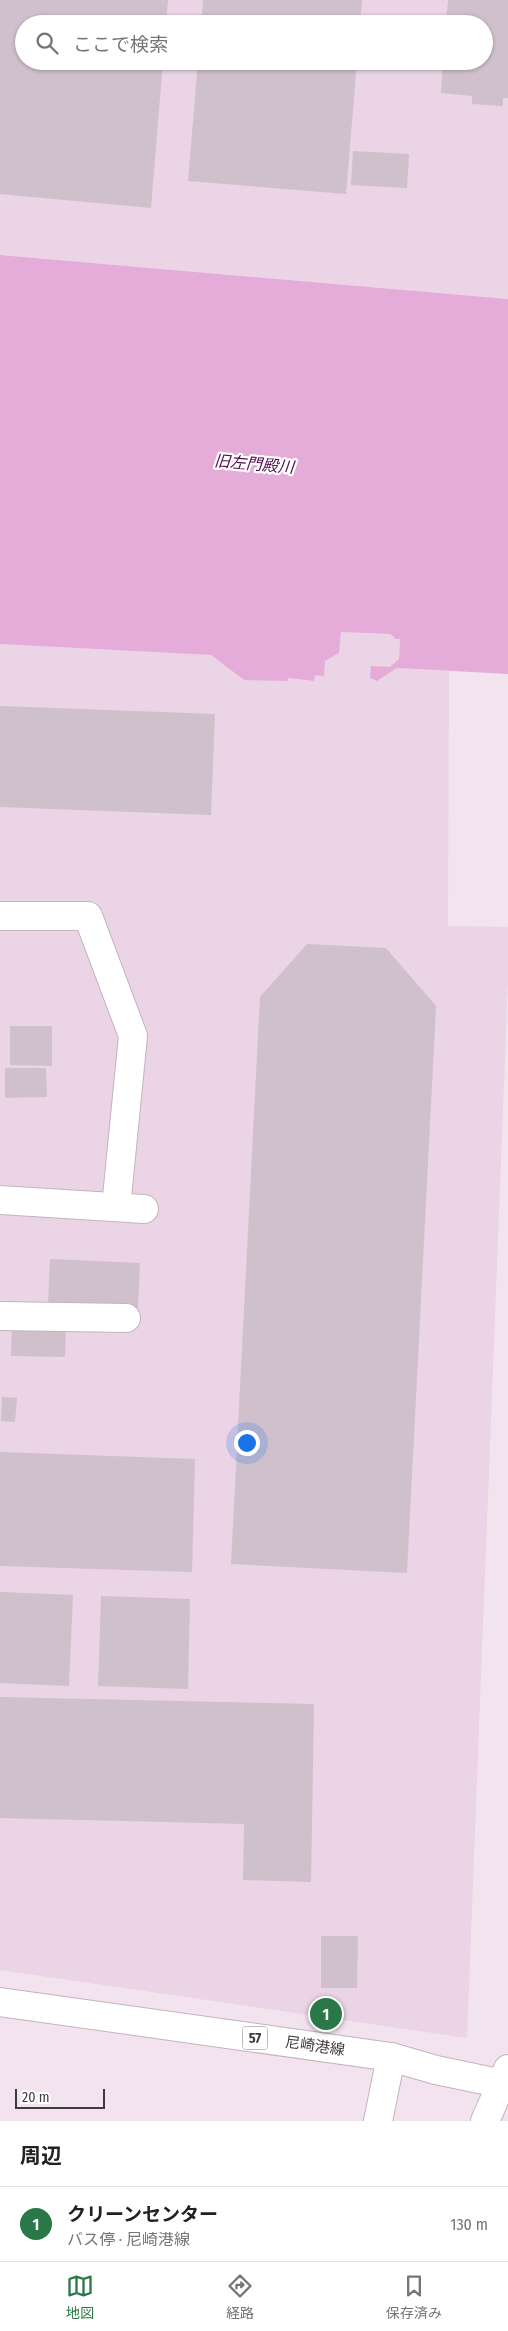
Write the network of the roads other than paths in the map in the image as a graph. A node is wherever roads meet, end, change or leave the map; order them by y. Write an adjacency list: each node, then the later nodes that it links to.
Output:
1 (0, 916): 3 (main road)
2 (0, 1200): 3 (main road)
3 (116, 1207): 4 (main road)
4 (144, 1209)
5 (0, 1316): 6 (main road)
6 (126, 1318)
7 (0, 2002): 8 (main road, 尼崎港線 / 57)
8 (391, 2057): 9 (main road, 尼崎港線 / 57); 10 (main road)
9 (507, 2083): 11 (main road); 12 (main road)
10 (378, 2121)
11 (485, 2121)
12 (501, 2121)

